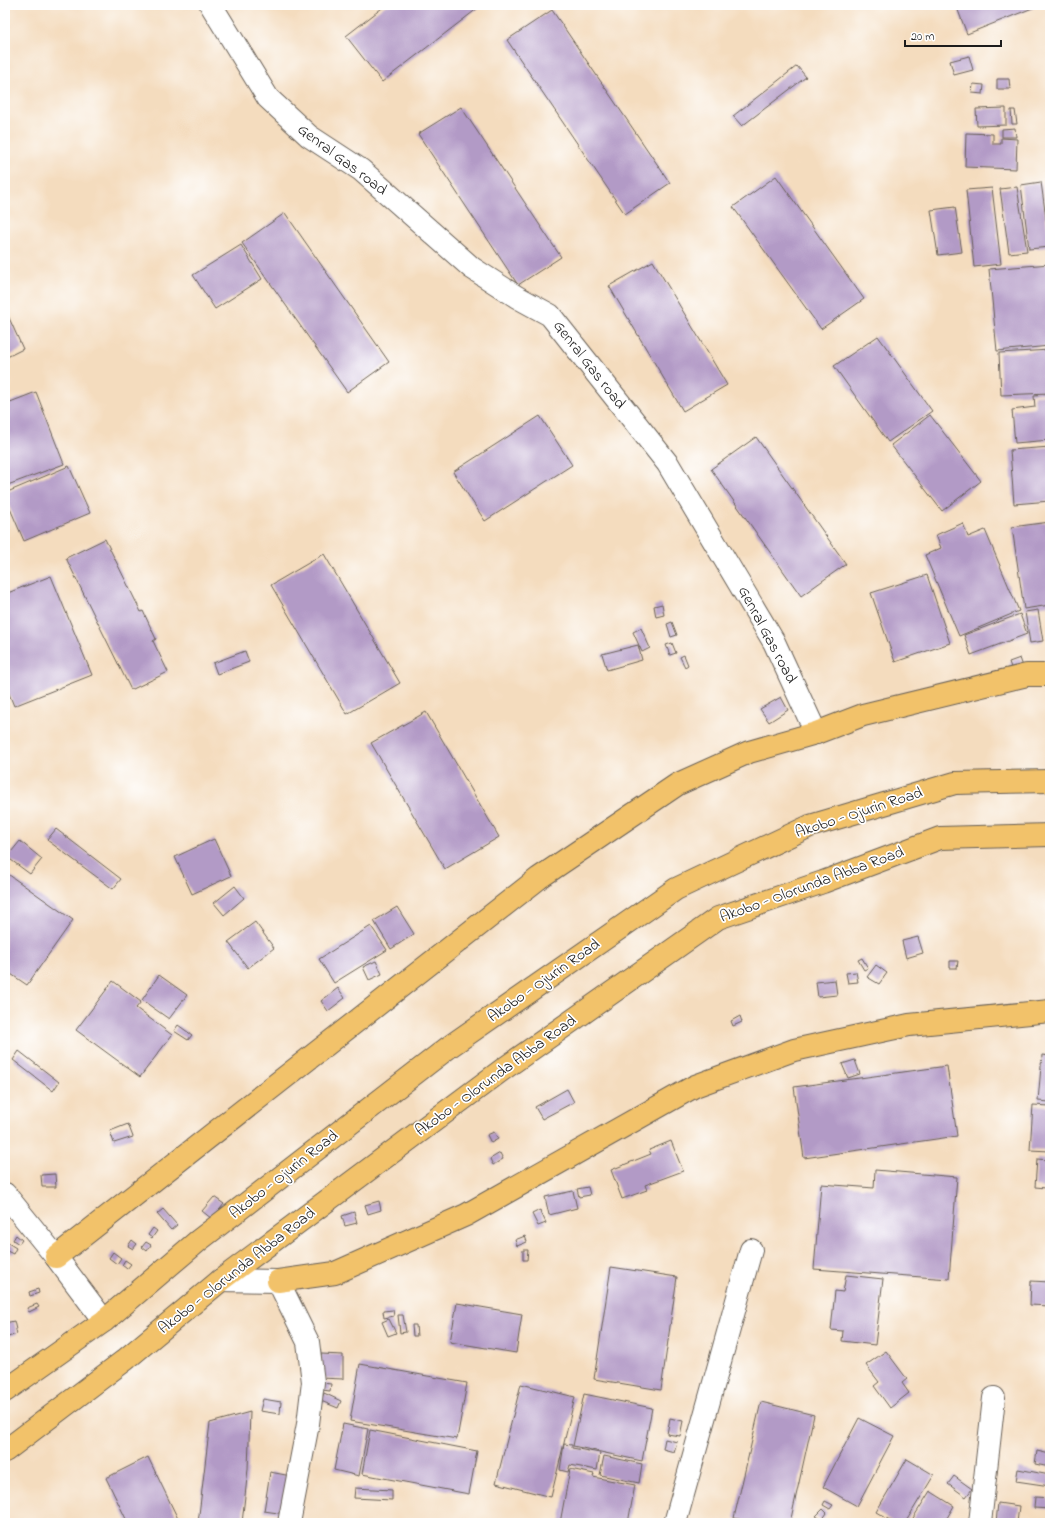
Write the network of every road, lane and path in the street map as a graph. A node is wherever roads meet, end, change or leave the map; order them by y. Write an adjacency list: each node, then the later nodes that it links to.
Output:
1 (211, 5): 3 (street, Genral Gas road)
2 (1050, 675): 3 (main road)
3 (816, 733): 9 (main road)
4 (1050, 781): 12 (main road, Akobo - Ojurin Road)
5 (1050, 835): 10 (main road, Akobo - Olorunda Abba Road)
6 (1050, 1011): 11 (main road)
7 (5, 1194): 9 (street)
8 (751, 1250): 17 (street)
9 (56, 1257): 12 (street)
10 (221, 1280): 11 (street); 15 (main road, Akobo - Olorunda Abba Road)
11 (278, 1281): 16 (street)
12 (104, 1321): 13 (main road)
13 (5, 1391)
14 (994, 1398): 18 (street)
15 (5, 1451)
16 (289, 1523)
17 (675, 1523)
18 (980, 1523)

